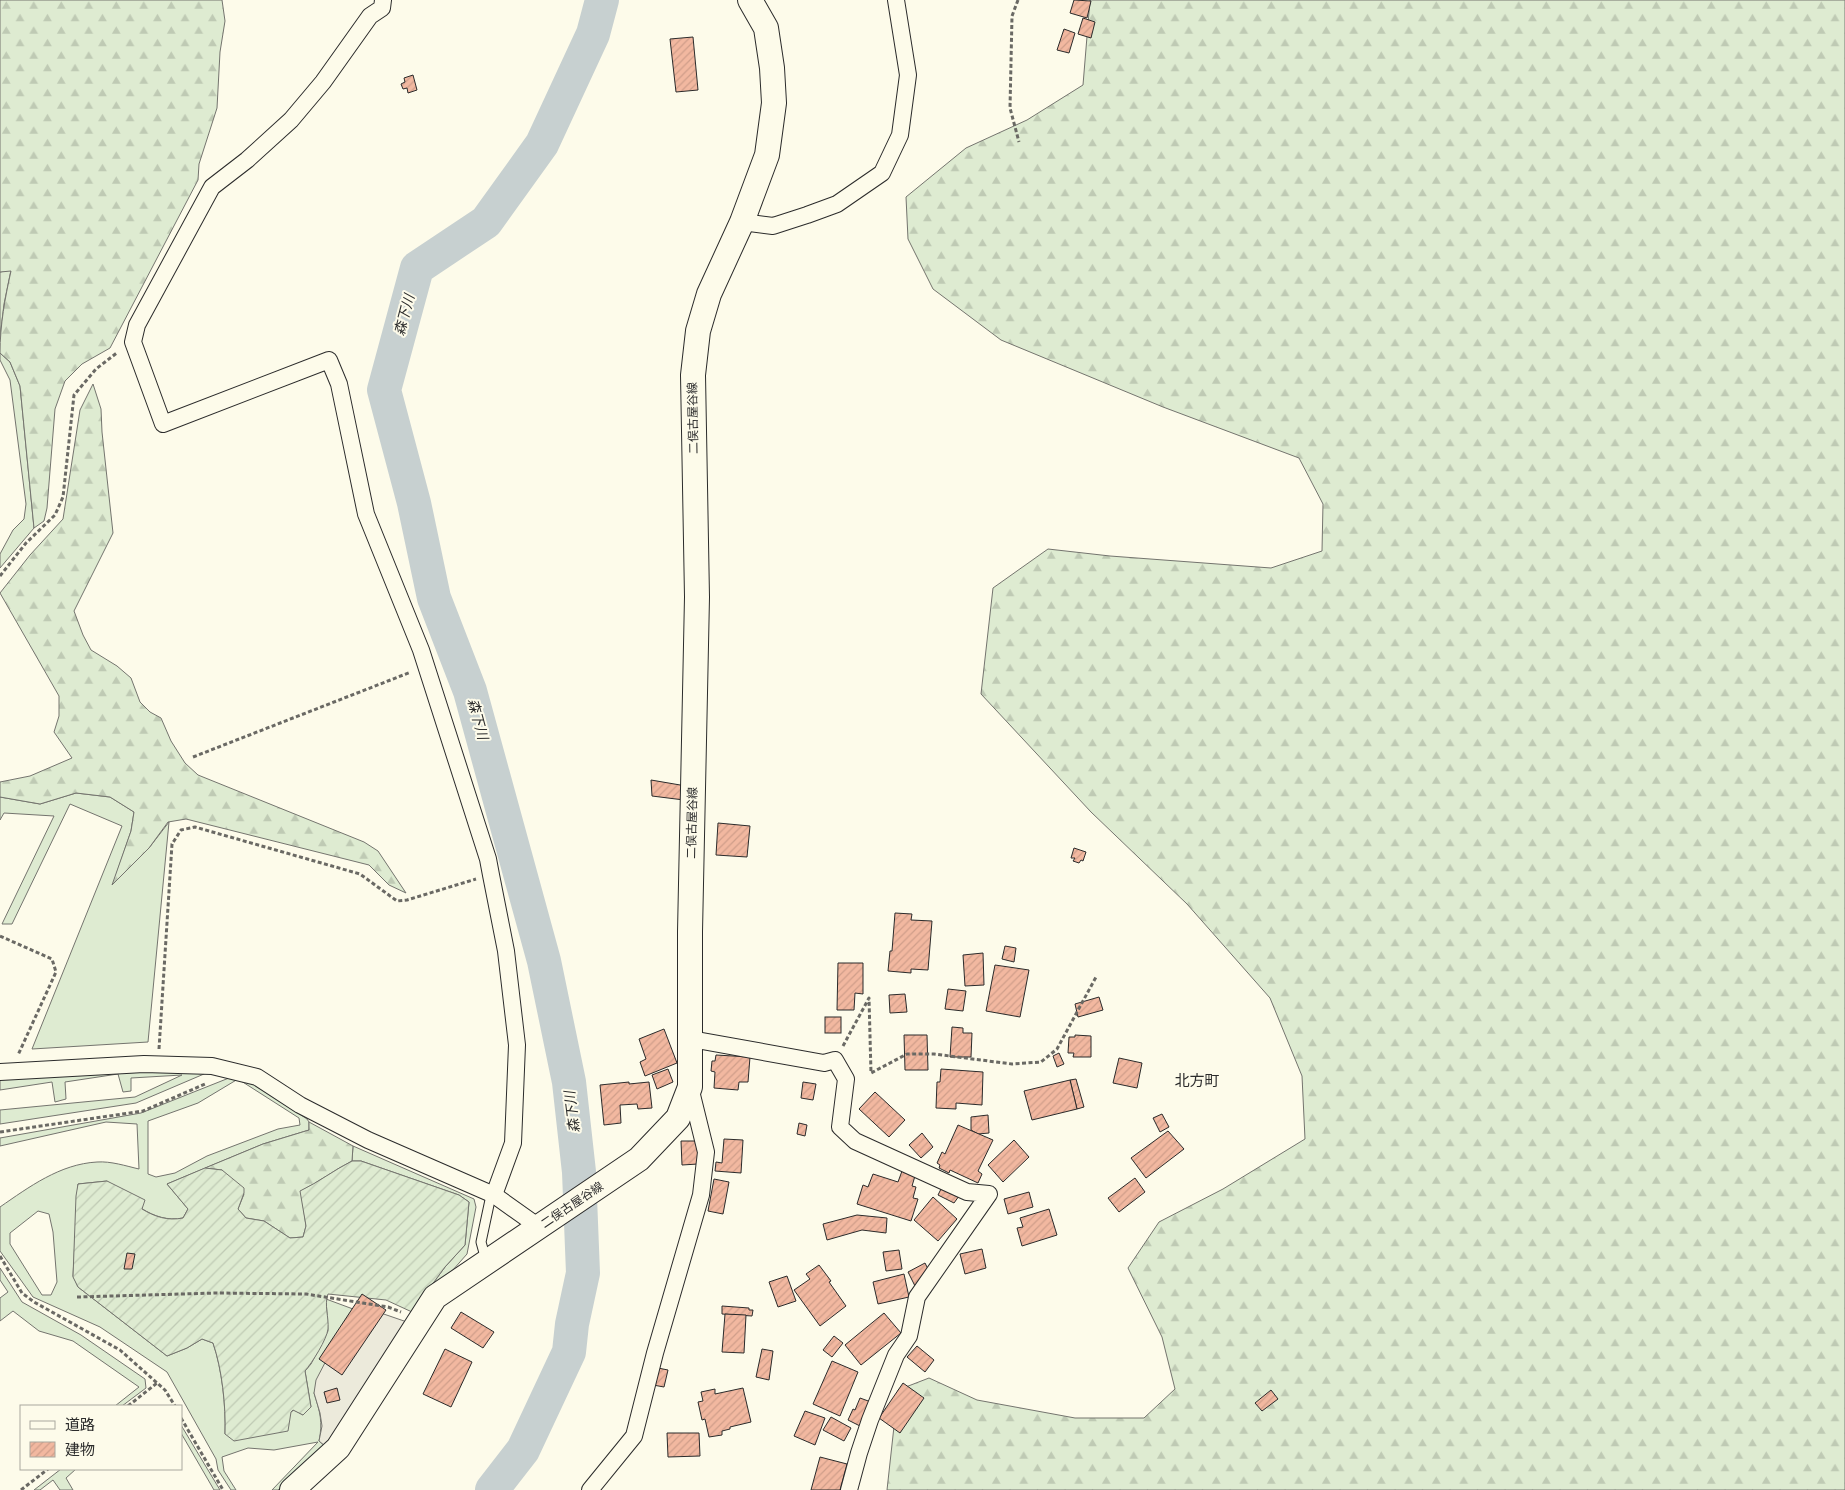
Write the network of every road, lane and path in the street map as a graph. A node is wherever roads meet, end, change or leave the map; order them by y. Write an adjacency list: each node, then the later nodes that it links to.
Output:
1 (384, 0): 7 (street)
2 (750, 0): 6 (main road, 二俣古屋谷線)
3 (896, 0): 6 (street)
4 (1018, 0): 5 (path)
5 (1019, 142)
6 (742, 222): 14 (main road, 二俣古屋谷線)
7 (133, 342): 8 (path); 9 (street)
8 (0, 576)
9 (426, 667): 10 (path); 11 (street)
10 (193, 757)
11 (491, 875): 16 (path); 21 (street)
12 (0, 936): 18 (path)
13 (1096, 977): 15 (path)
14 (691, 1039): 15 (street); 19 (main road, 二俣古屋谷線)
15 (835, 1060): 36 (street)
16 (158, 1064): 17 (street); 18 (street)
17 (227, 1069): 20 (path); 21 (street)
18 (6, 1072)
19 (690, 1087): 22 (main road, 二俣古屋谷線); 35 (street)
20 (0, 1132)
21 (494, 1195): 22 (street); 24 (lane)
22 (540, 1228): 24 (main road, 二俣古屋谷線)
23 (0, 1256): 27 (path)
24 (486, 1263): 26 (main road, 二俣古屋谷線)
25 (77, 1296): 26 (path)
26 (419, 1322): 34 (main road, 二俣古屋谷線)
27 (157, 1383): 28 (path); 29 (path)
28 (129, 1405)
29 (174, 1405)
30 (182, 1420): 33 (path)
31 (47, 1470): 32 (path)
32 (21, 1490)
33 (223, 1490)
34 (292, 1490)
35 (590, 1490)
36 (849, 1490)

